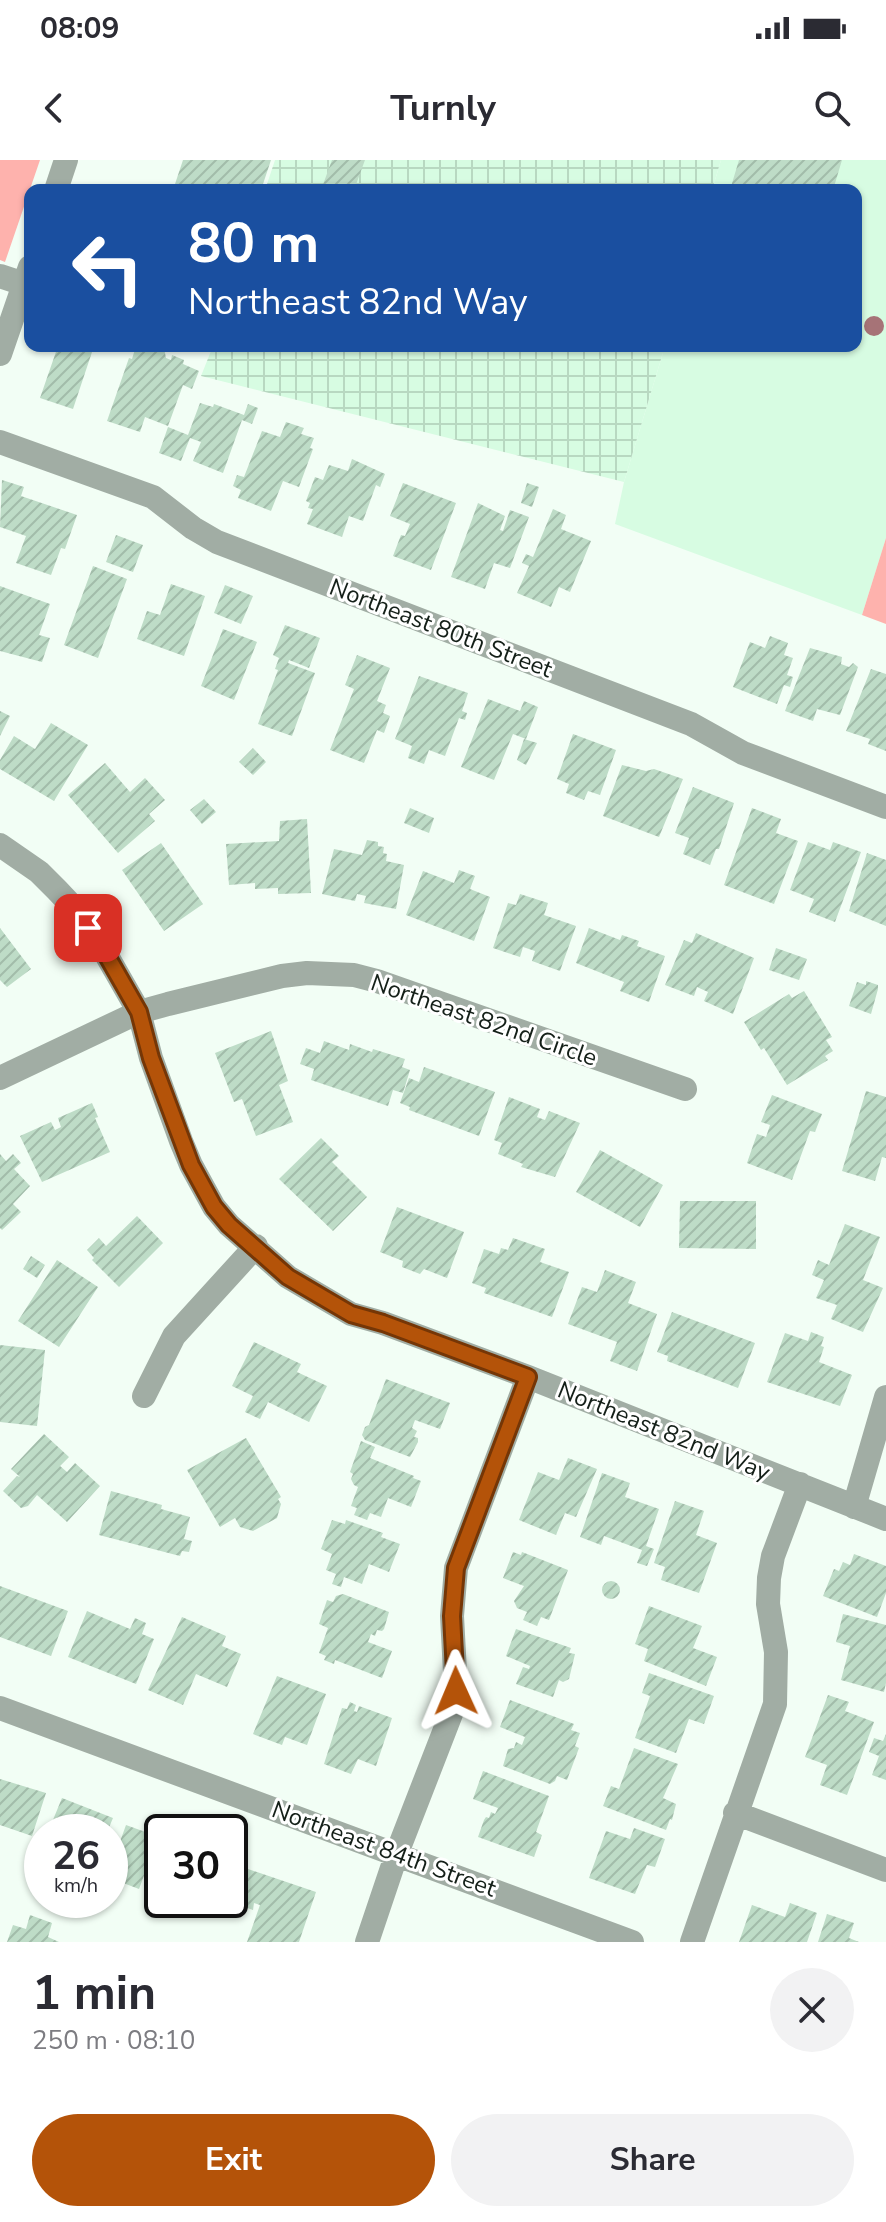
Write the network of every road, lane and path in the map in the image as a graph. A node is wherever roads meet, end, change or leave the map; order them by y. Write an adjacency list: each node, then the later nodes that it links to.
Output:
1 (66, 160): 2 (street)
2 (58, 184)
3 (24, 275): 4 (street)
4 (0, 276)
5 (24, 284): 6 (street)
6 (0, 354)
7 (0, 442): 8 (street, Northeast 80th Street)
8 (886, 807)
9 (0, 845): 10 (street, Northeast 82nd Way)
10 (139, 1012): 11 (street, Northeast 82nd Circle); 12 (street, Northeast 82nd Circle); 13 (street, Northeast 82nd Way)
11 (0, 1078)
12 (685, 1089)
13 (263, 1254): 14 (street, Northeast 82nd Way); 15 (street)
14 (528, 1377): 17 (street, Northeast 82nd Way); 22 (street)
15 (144, 1396)
16 (886, 1397): 18 (street)
17 (800, 1484): 18 (street, Northeast 82nd Way); 21 (street)
18 (854, 1507): 19 (street, Northeast 82nd Way)
19 (886, 1519)
20 (0, 1708): 22 (street, Northeast 84th Street)
21 (735, 1813): 23 (street); 26 (street)
22 (397, 1853): 24 (street); 25 (street, Northeast 84th Street)
23 (886, 1870)
24 (367, 1942)
25 (632, 1942)
26 (692, 1942)

